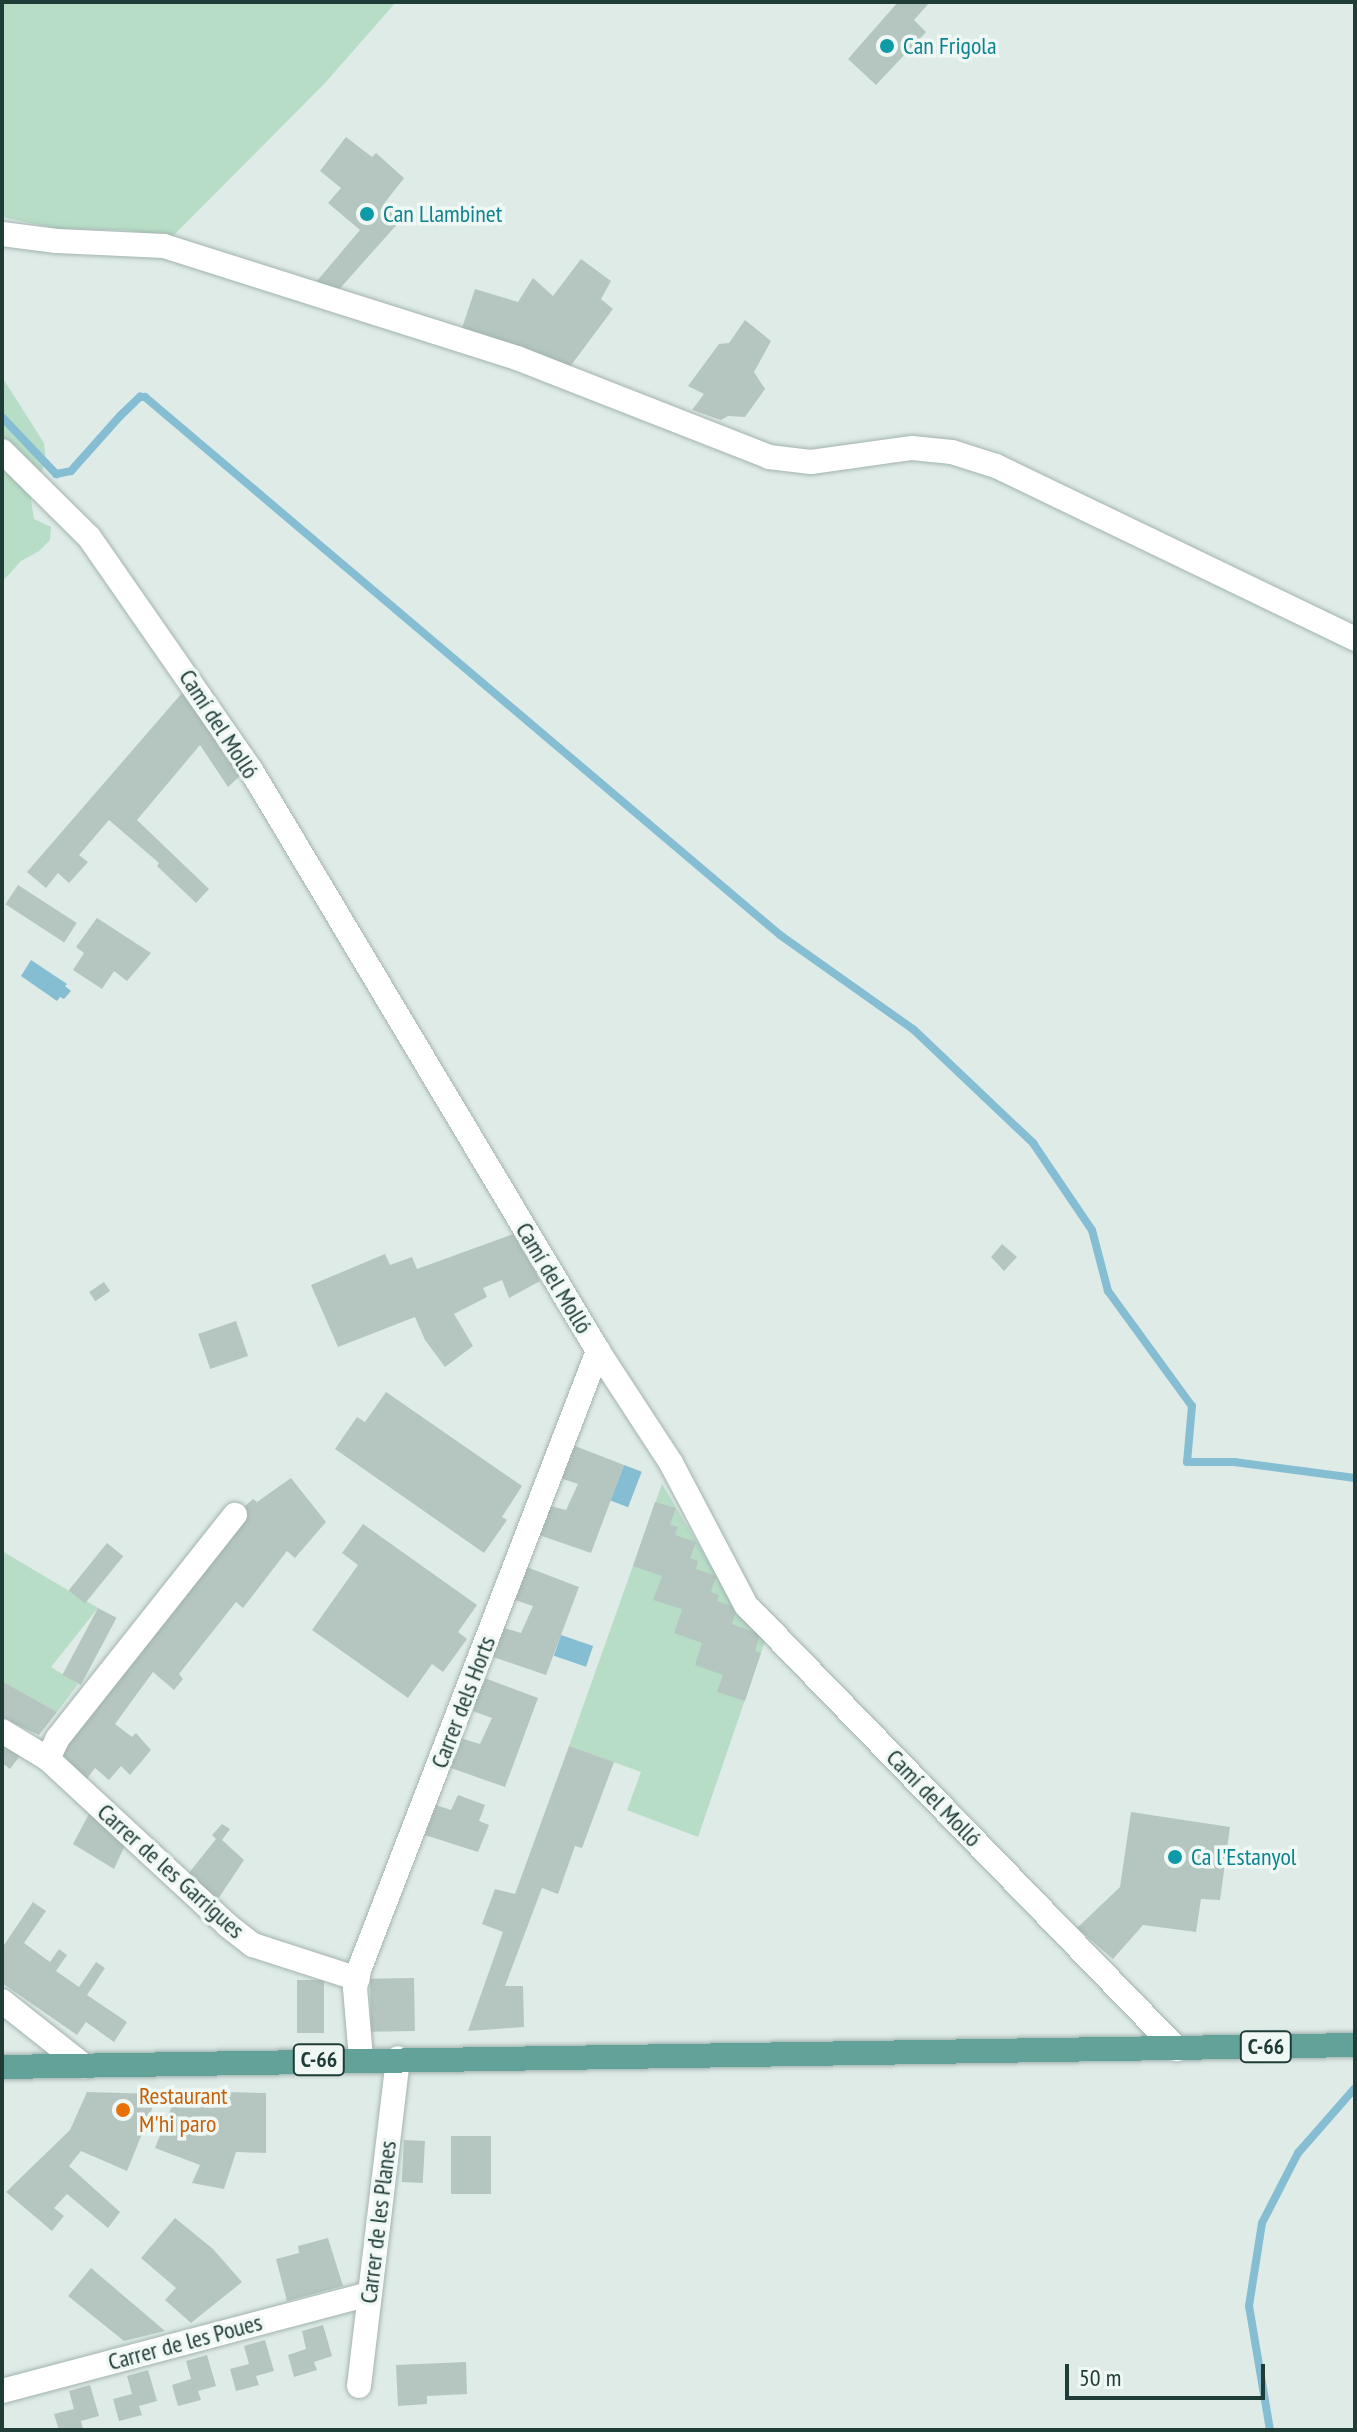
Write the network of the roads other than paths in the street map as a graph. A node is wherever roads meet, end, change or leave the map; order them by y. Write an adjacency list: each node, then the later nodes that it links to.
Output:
1 (2, 234): 3 (street)
2 (2, 451): 4 (street, Camí del Molló)
3 (1355, 639)
4 (598, 1351): 8 (street, Carrer dels Horts); 11 (street, Camí del Molló)
5 (235, 1515): 7 (street)
6 (2, 1731): 7 (street, Carrer de les Garrigues)
7 (48, 1759): 8 (street, Carrer de les Garrigues)
8 (358, 1979): 12 (street, Carrer dels Horts)
9 (2, 2001): 14 (street)
10 (1355, 2045): 11 (main road, C-66)
11 (1177, 2049): 13 (main road, C-66)
12 (361, 2058): 13 (main road, C-66); 14 (main road, C-66)
13 (398, 2058): 16 (street, Carrer de les Planes)
14 (84, 2066): 15 (main road, C-66)
15 (2, 2067)
16 (368, 2294): 17 (street, Carrer de les Planes); 18 (street, Carrer de les Poues)
17 (359, 2386)
18 (2, 2391)

